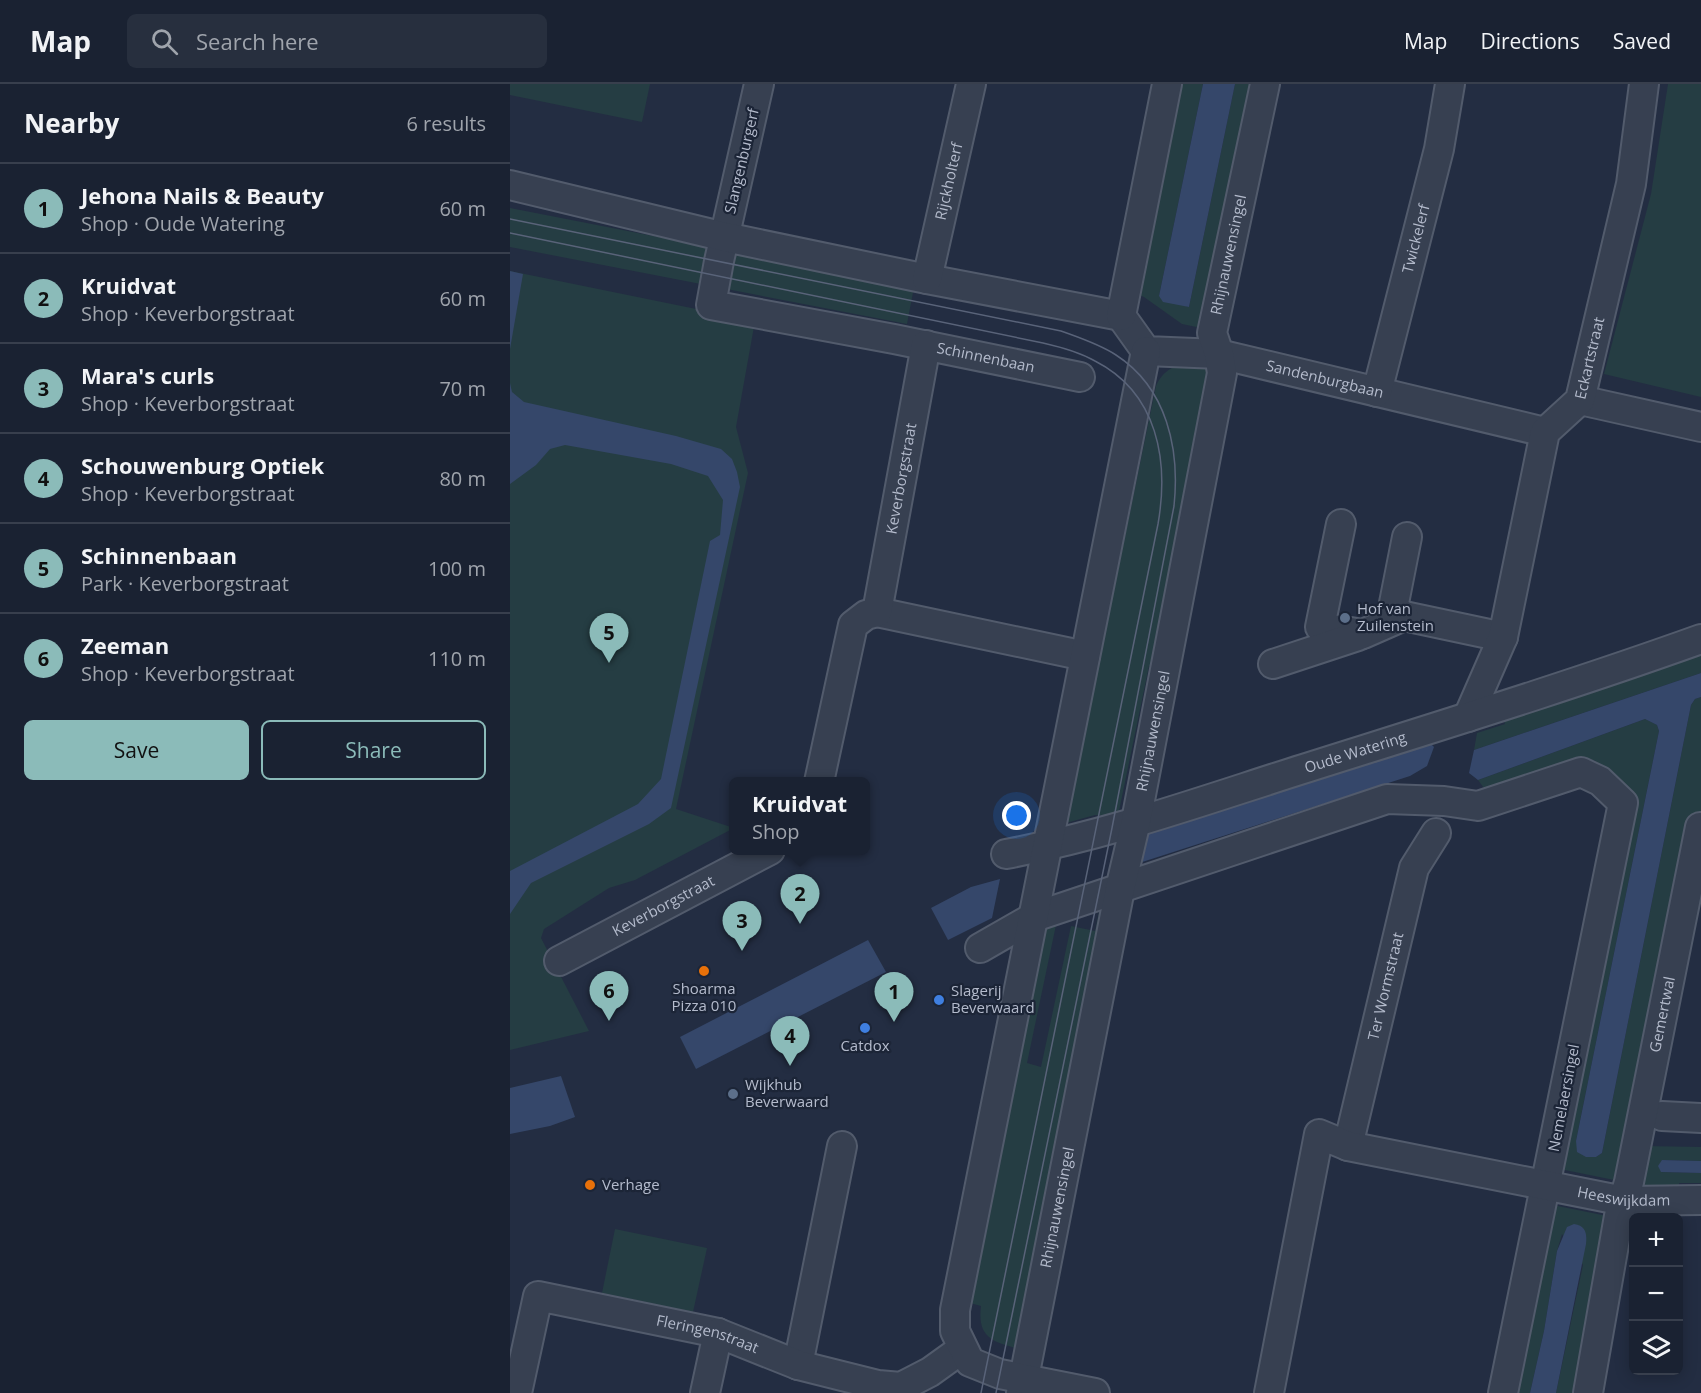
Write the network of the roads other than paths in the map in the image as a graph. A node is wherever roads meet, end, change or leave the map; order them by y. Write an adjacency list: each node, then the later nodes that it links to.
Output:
1 (759, 84): 8 (street, Slangenburgerf)
2 (970, 84): 9 (street, Rijckholterf)
3 (1167, 84): 10 (street)
4 (1264, 84): 13 (street, Rhijnauwensingel)
5 (1450, 84): 15 (street, Twickelerf)
6 (1644, 84): 16 (street, Eckartstraat)
7 (510, 185): 8 (street)
8 (725, 237): 9 (street); 11 (street, Schinnenbaan)
9 (927, 279): 10 (street)
10 (1121, 316): 12 (street)
11 (926, 345): 14 (street, Schinnenbaan); 21 (street, Keverborgstraat)
12 (1146, 351): 13 (street, Sandenburgbaan); 26 (street)
13 (1219, 354): 15 (street, Sandenburgbaan); 30 (street, Rhijnauwensingel)
14 (1080, 377)
15 (1377, 392): 18 (street, Sandenburgbaan)
16 (1580, 400): 17 (street); 18 (street, Eckartstraat)
17 (1701, 427)
18 (1545, 432): 24 (street)
19 (1341, 524): 23 (street)
20 (1407, 537): 22 (street)
21 (877, 612): 26 (street); 29 (street)
22 (1404, 616): 23 (street); 24 (street)
23 (1363, 634): 27 (street)
24 (1503, 637): 28 (street)
25 (1701, 639): 28 (street, Oude Watering)
26 (1084, 656): 33 (street)
27 (1273, 664)
28 (1468, 717): 30 (street, Oude Watering)
29 (820, 777)
30 (1136, 821): 33 (street, Oude Watering); 36 (street, Rhijnauwensingel)
31 (1700, 827): 46 (street, Gemertwal)
32 (1436, 833): 43 (street, Ter Wormstraat)
33 (1048, 846): 34 (street, Oude Watering); 37 (street)
34 (1006, 854)
35 (760, 855): 39 (street, Keverborgstraat)
36 (1120, 889): 37 (street); 44 (street, Nemelaersingel); 50 (street, Rhijnauwensingel)
37 (1034, 917): 38 (street); 48 (street)
38 (980, 948)
39 (559, 961)
40 (1662, 1116): 41 (street)
41 (1701, 1118)
42 (842, 1146): 49 (street)
43 (1348, 1146): 44 (street); 55 (street)
44 (1546, 1185): 46 (street, Heeswijkdam); 56 (street, Nemelaersingel)
45 (1701, 1200): 46 (street, Heeswijkdam)
46 (1624, 1201): 57 (street)
47 (718, 1334): 49 (street, Fleringenstraat); 52 (street, Fleringenstraat); 53 (street)
48 (962, 1349): 50 (street); 51 (street, Fleringenstraat)
49 (798, 1365): 51 (street, Fleringenstraat)
50 (1023, 1386): 54 (street)
51 (900, 1390)
52 (517, 1393)
53 (705, 1393)
54 (1095, 1393)
55 (1269, 1393)
56 (1503, 1393)
57 (1588, 1393)

